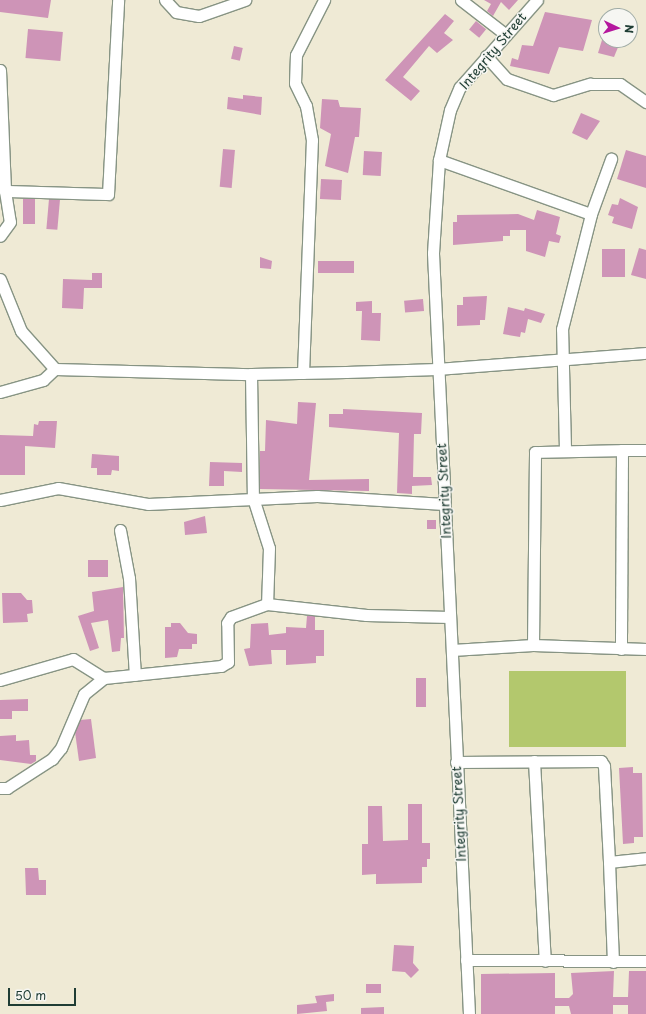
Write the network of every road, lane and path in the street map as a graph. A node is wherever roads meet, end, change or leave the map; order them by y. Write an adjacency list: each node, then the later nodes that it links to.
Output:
1 (118, 0): 13 (street)
2 (165, 0): 3 (street)
3 (245, 0)
4 (324, 0): 21 (street)
5 (461, 0): 7 (street)
6 (537, 0): 7 (street, Integrity Street)
7 (505, 34): 8 (street, Integrity Street)
8 (486, 56): 10 (street); 12 (street, Integrity Street)
9 (0, 70): 13 (street)
10 (646, 102)
11 (611, 159): 14 (street)
12 (439, 160): 14 (street); 20 (street, Integrity Street)
13 (4, 191): 15 (street)
14 (591, 214): 18 (street)
15 (0, 236)
16 (0, 279): 19 (street)
17 (646, 352): 18 (street)
18 (561, 357): 20 (street); 24 (street)
19 (55, 369): 22 (street); 23 (street)
20 (437, 369): 21 (street); 29 (street, Integrity Street)
21 (303, 373): 22 (street)
22 (250, 374): 27 (street)
23 (0, 392)
24 (566, 449): 25 (street); 33 (street)
25 (622, 450): 26 (street); 34 (street)
26 (646, 450)
27 (253, 498): 28 (street); 29 (street); 31 (street)
28 (0, 500)
29 (444, 504): 32 (street, Integrity Street)
30 (120, 530): 37 (street)
31 (267, 604): 32 (street); 37 (street)
32 (450, 617): 35 (street, Integrity Street)
33 (534, 645): 34 (street); 35 (street)
34 (621, 649): 36 (street)
35 (452, 650): 41 (street, Integrity Street)
36 (646, 650)
37 (136, 675): 38 (street)
38 (104, 678): 39 (street); 42 (street)
39 (0, 680)
40 (534, 761): 41 (street); 44 (street); 46 (street)
41 (456, 762): 45 (street, Integrity Street)
42 (0, 788)
43 (646, 858): 44 (street)
44 (609, 862): 48 (street)
45 (466, 960): 46 (street); 49 (street, Integrity Street)
46 (545, 961): 48 (street)
47 (646, 961): 48 (street)
48 (613, 962)
49 (469, 1014)

